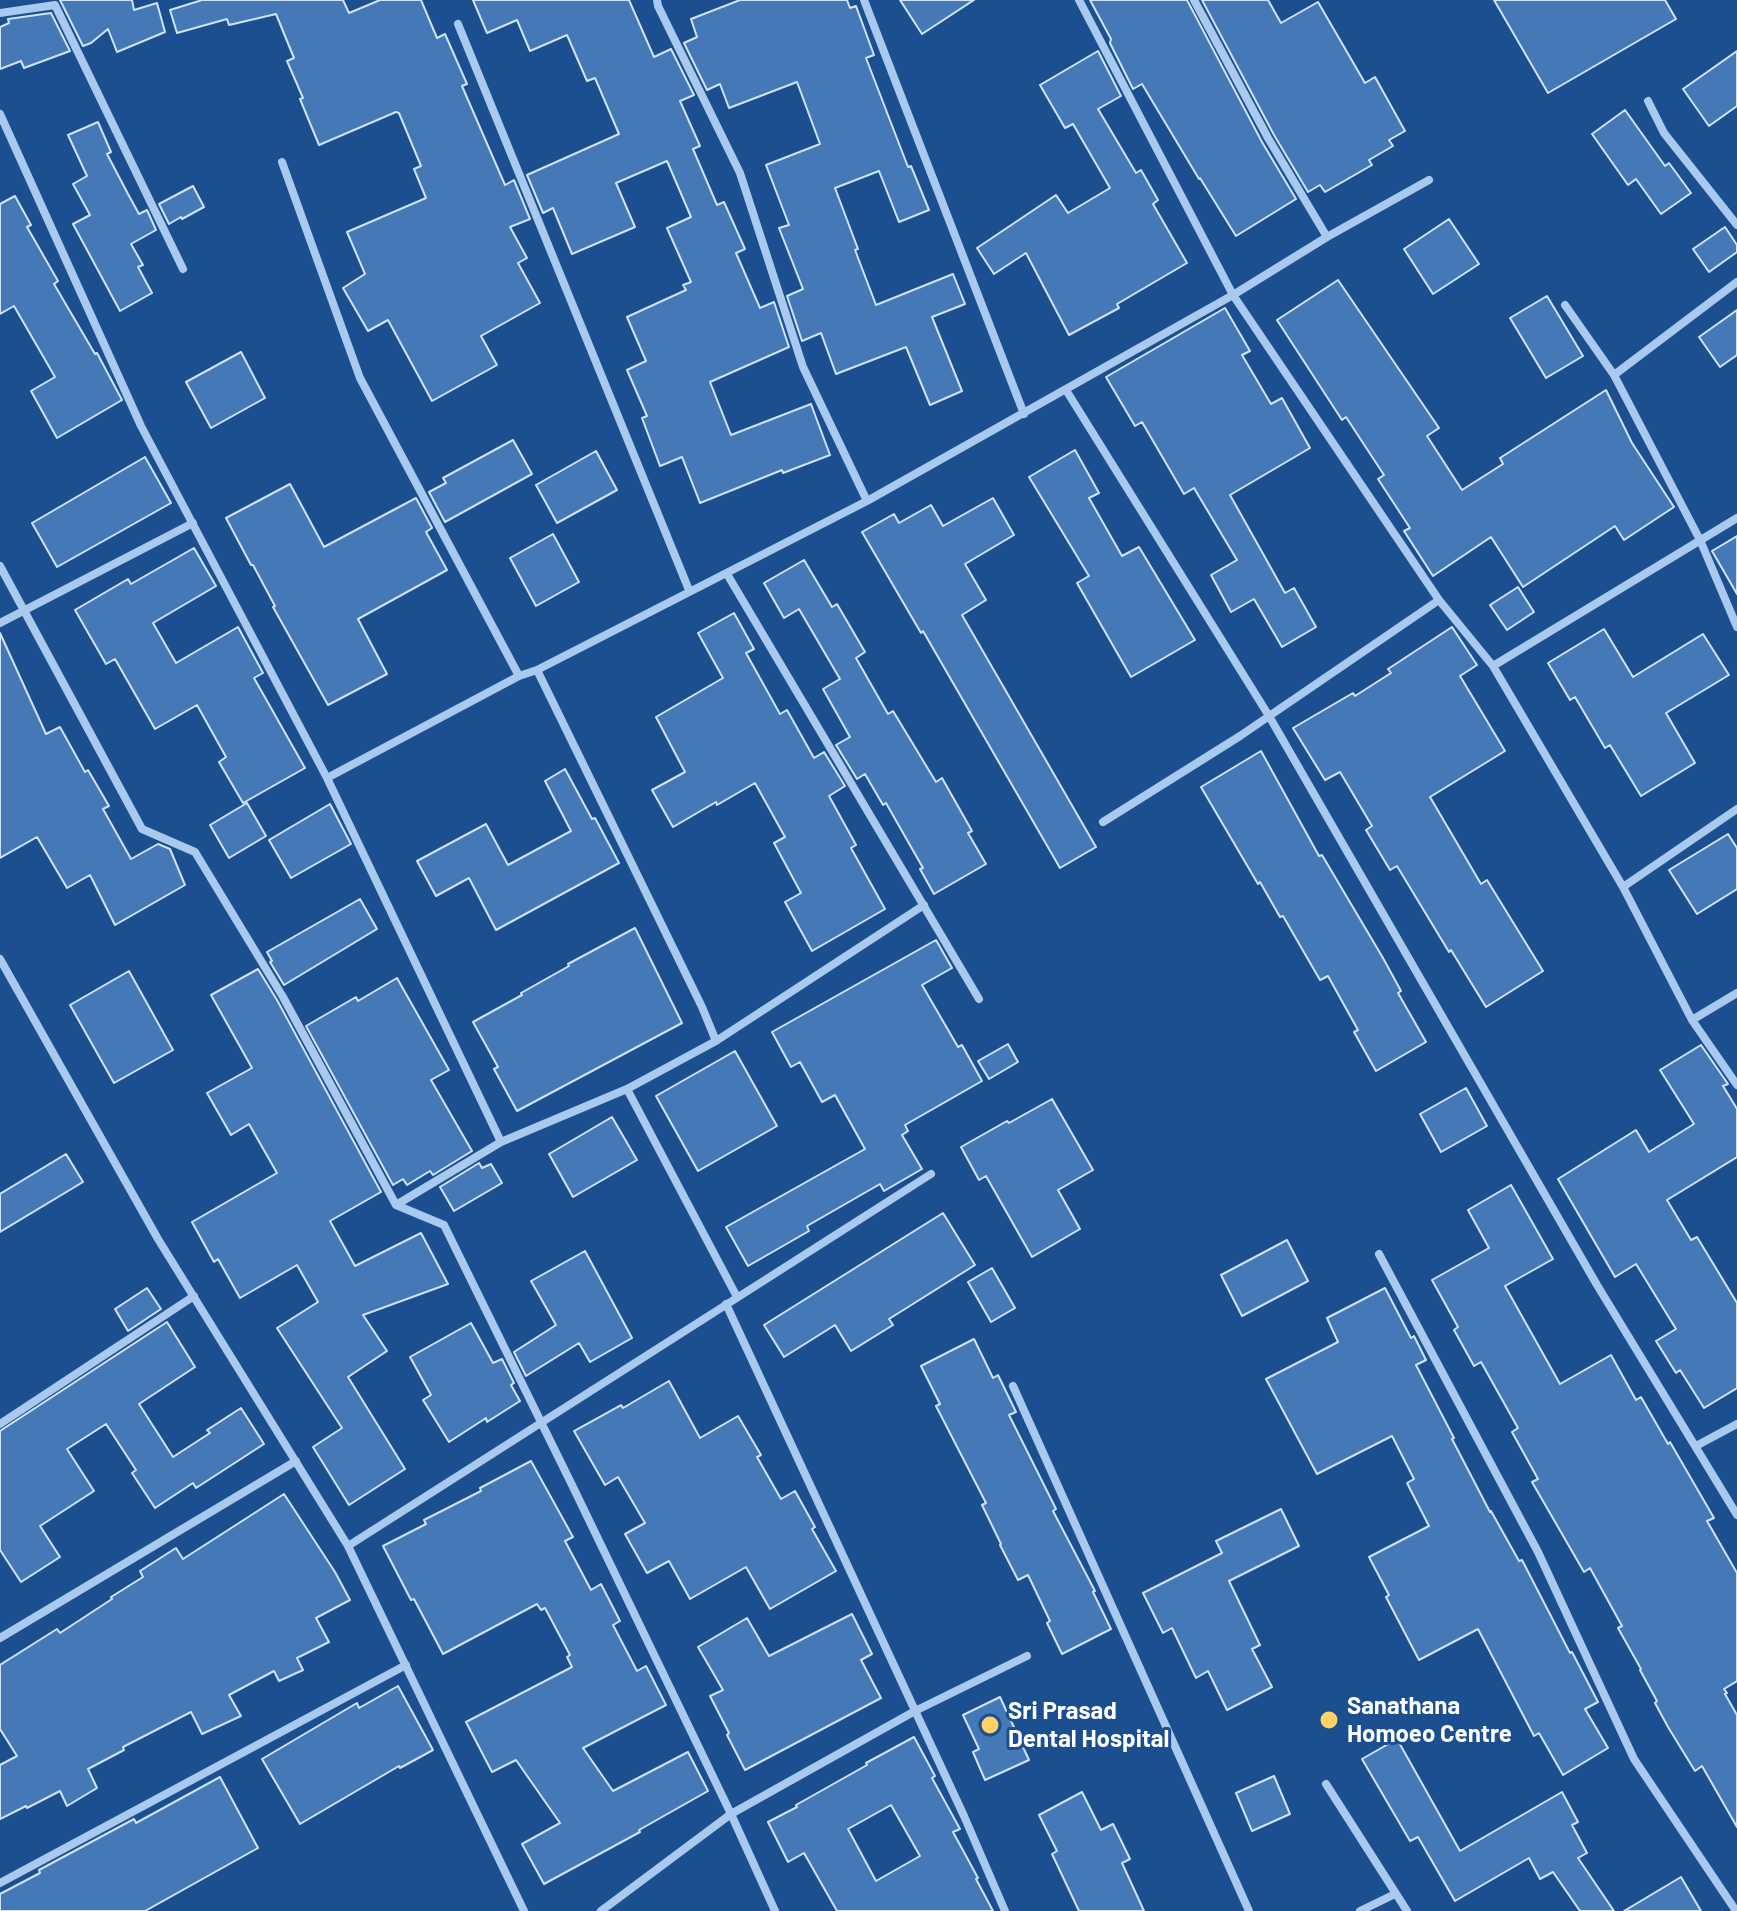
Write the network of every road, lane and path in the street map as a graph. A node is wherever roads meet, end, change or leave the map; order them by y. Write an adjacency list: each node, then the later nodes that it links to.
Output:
1 (657, 0): 20 (street)
2 (864, 0): 19 (street)
3 (1079, 0): 15 (street)
4 (1194, 0): 12 (street)
5 (0, 13): 13 (street)
6 (458, 24): 26 (street)
7 (1648, 101): 11 (street)
8 (0, 114): 22 (street)
9 (282, 162): 33 (street)
10 (1429, 180): 12 (street)
11 (1737, 225)
12 (1327, 237): 15 (street)
13 (183, 269)
14 (1737, 282): 17 (street)
15 (1233, 295): 18 (street); 27 (street)
16 (1565, 305): 17 (street)
17 (1614, 375): 23 (street)
18 (1066, 390): 19 (street); 34 (street)
19 (1024, 414): 20 (street)
20 (867, 501): 25 (street)
21 (1737, 518): 23 (street)
22 (193, 523): 28 (street); 35 (street)
23 (1700, 540): 30 (street); 31 (street)
24 (0, 566): 28 (street)
25 (727, 574): 26 (street); 39 (street)
26 (689, 590): 32 (street)
27 (1439, 600): 31 (street); 34 (street)
28 (23, 611): 29 (street); 49 (street)
29 (0, 623)
30 (1737, 627)
31 (1493, 666): 38 (street)
32 (537, 670): 33 (street); 44 (street)
33 (519, 676): 35 (street)
34 (1269, 716): 37 (street); 58 (street)
35 (327, 778): 47 (street)
36 (1737, 809): 38 (street)
37 (1103, 822)
38 (1623, 887): 43 (street)
39 (924, 905): 42 (street); 44 (street)
40 (0, 959): 51 (street)
41 (1737, 993): 43 (street)
42 (979, 999)
43 (1692, 1020): 45 (street)
44 (716, 1041): 46 (street)
45 (1737, 1085)
46 (627, 1089): 47 (street); 52 (street)
47 (501, 1142): 49 (street)
48 (931, 1174): 52 (street)
49 (396, 1205): 55 (street)
50 (1379, 1254): 77 (street)
51 (194, 1296): 56 (street); 59 (street)
52 (737, 1297): 53 (street)
53 (726, 1304): 55 (street); 65 (street)
54 (1013, 1386): 74 (street)
55 (542, 1422): 61 (street); 67 (street)
56 (0, 1424)
57 (1737, 1424): 58 (street)
58 (1696, 1446): 60 (street)
59 (296, 1461): 61 (street); 62 (street)
60 (1737, 1515)
61 (348, 1546): 64 (street)
62 (0, 1638)
63 (1027, 1656): 65 (street)
64 (406, 1665): 68 (street); 70 (street)
65 (915, 1711): 67 (street); 73 (street)
66 (1326, 1784): 69 (street)
67 (731, 1814): 71 (street); 72 (street)
68 (0, 1883)
69 (1395, 1894): 75 (street); 76 (street)
70 (524, 1911)
71 (601, 1911)
72 (775, 1911)
73 (1005, 1911)
74 (1249, 1911)
75 (1360, 1911)
76 (1407, 1911)
77 (1736, 1911)

